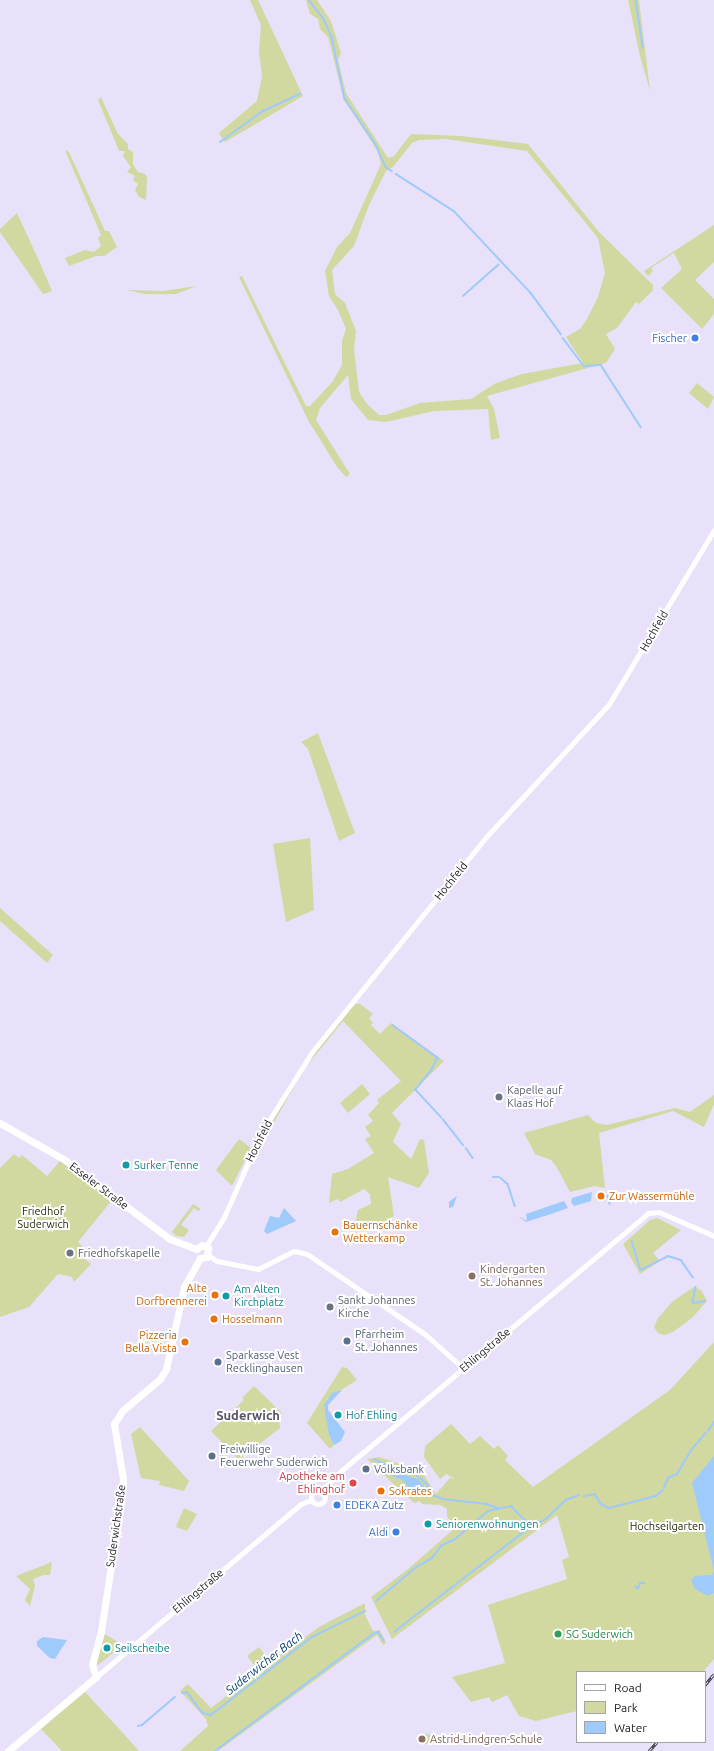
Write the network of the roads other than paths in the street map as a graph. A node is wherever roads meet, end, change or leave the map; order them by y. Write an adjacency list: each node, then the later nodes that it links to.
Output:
1 (714, 530): 4 (street, Hochfeld)
2 (0, 1123): 5 (main road, Esseler Straße)
3 (714, 1236): 8 (street, Ehlingstraße)
4 (206, 1246): 5 (main road); 6 (main road)
5 (196, 1249): 7 (main road)
6 (208, 1255): 7 (main road); 8 (street)
7 (200, 1258): 11 (main road, Suderwichstraße)
8 (463, 1368): 9 (street, Ehlingstraße)
9 (322, 1490): 10 (street, Ehlingstraße); 10 (street, Ehlingstraße)
10 (311, 1500): 11 (street, Ehlingstraße)
11 (96, 1677): 12 (main road, Ehlingstraße)
12 (8, 1751)

